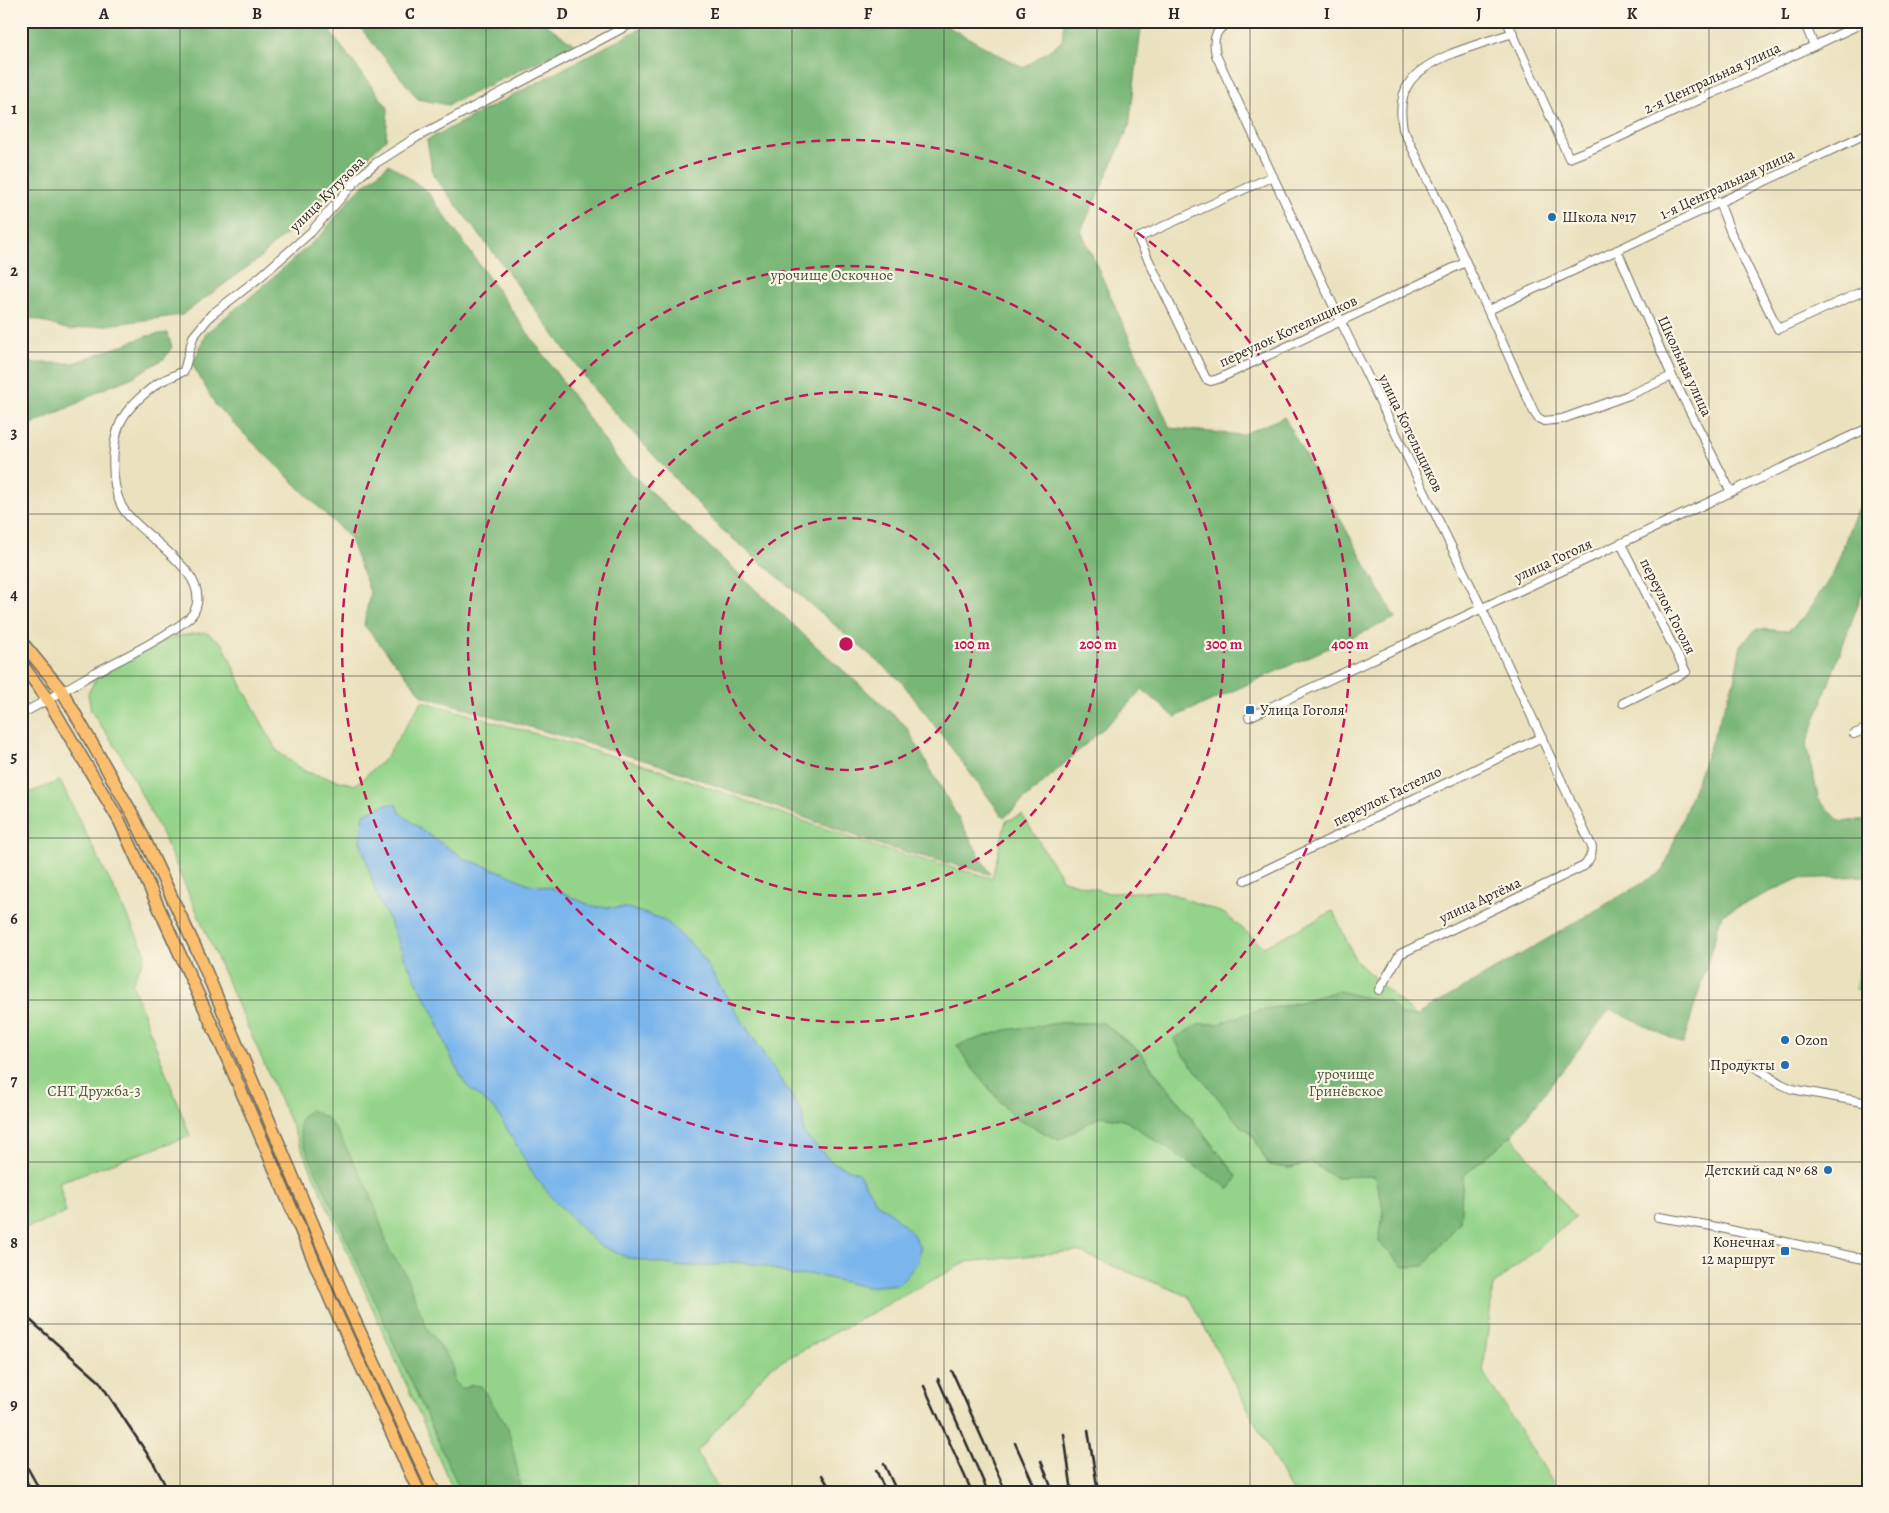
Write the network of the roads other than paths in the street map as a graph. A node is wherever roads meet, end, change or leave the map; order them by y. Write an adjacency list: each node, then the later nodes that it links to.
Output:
1 (636, 21): 25 (street, улица Кутузова)
2 (1232, 21): 11 (street, улица Котельщиков)
3 (1507, 21): 8 (street)
4 (1804, 21): 9 (street)
5 (1843, 21): 7 (street)
6 (1867, 21): 7 (street, 2-я Центральная улица)
7 (1847, 30): 9 (street, 2-я Центральная улица)
8 (1513, 33): 9 (street, 2-я Центральная улица); 14 (street)
9 (1814, 46)
10 (1868, 133): 12 (street, 1-я Центральная улица)
11 (1272, 176): 17 (street, улица Котельщиков); 17 (street, переулок Котельщиков)
12 (1719, 202): 13 (street, 1-я Центральная улица); 15 (street)
13 (1616, 250): 16 (street, 1-я Центральная улица); 18 (street, Школьная улица)
14 (1466, 262): 16 (street); 17 (street, переулок Котельщиков)
15 (1868, 288)
16 (1489, 310): 18 (street)
17 (1341, 322): 22 (street, улица Котельщиков)
18 (1672, 376): 20 (street, Школьная улица)
19 (1868, 428): 20 (street, улица Гоголя)
20 (1731, 492): 21 (street, улица Гоголя)
21 (1621, 544): 22 (street, улица Гоголя); 27 (street, переулок Гоголя)
22 (1482, 609): 29 (street, улица Гоголя); 32 (street, улица Котельщиков)
23 (21, 641): 25 (main road)
24 (21, 663): 26 (main road)
25 (62, 692): 26 (street); 41 (main road)
26 (48, 700): 28 (street); 40 (main road)
27 (1623, 702)
28 (21, 714)
29 (1249, 717)
30 (1868, 728): 31 (street)
31 (1854, 734)
32 (1542, 737): 33 (street, улица Котельщиков); 34 (street, переулок Гастелло)
33 (1590, 840): 35 (street, улица Артёма)
34 (1245, 880)
35 (1379, 990)
36 (1750, 1064): 37 (street)
37 (1868, 1103)
38 (1658, 1217): 39 (street)
39 (1868, 1260)
40 (419, 1492)
41 (434, 1492)

